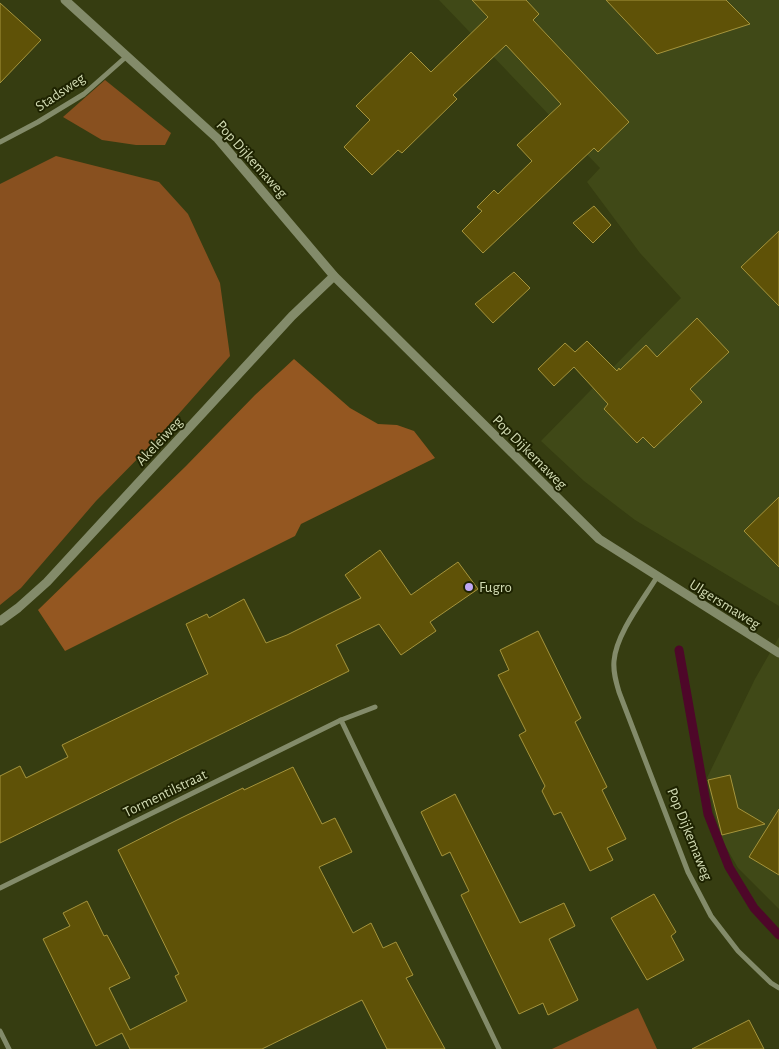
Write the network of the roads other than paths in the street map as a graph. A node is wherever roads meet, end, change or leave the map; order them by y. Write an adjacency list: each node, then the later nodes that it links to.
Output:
1 (65, 0): 2 (street, Pop Dijkemaweg)
2 (128, 56): 3 (street, Stadsweg); 4 (street, Pop Dijkemaweg)
3 (0, 142)
4 (334, 276): 5 (street, Pop Dijkemaweg); 6 (street, Akeleiweg)
5 (657, 577): 7 (street, Ulgersmaweg); 11 (street, Pop Dijkemaweg)
6 (0, 620)
7 (779, 654)
8 (375, 707): 9 (street, Tormentilstraat)
9 (340, 720): 10 (street, Tormentilstraat); 14 (street)
10 (0, 888)
11 (779, 988)
12 (0, 1031): 13 (street)
13 (9, 1049)
14 (500, 1049)

